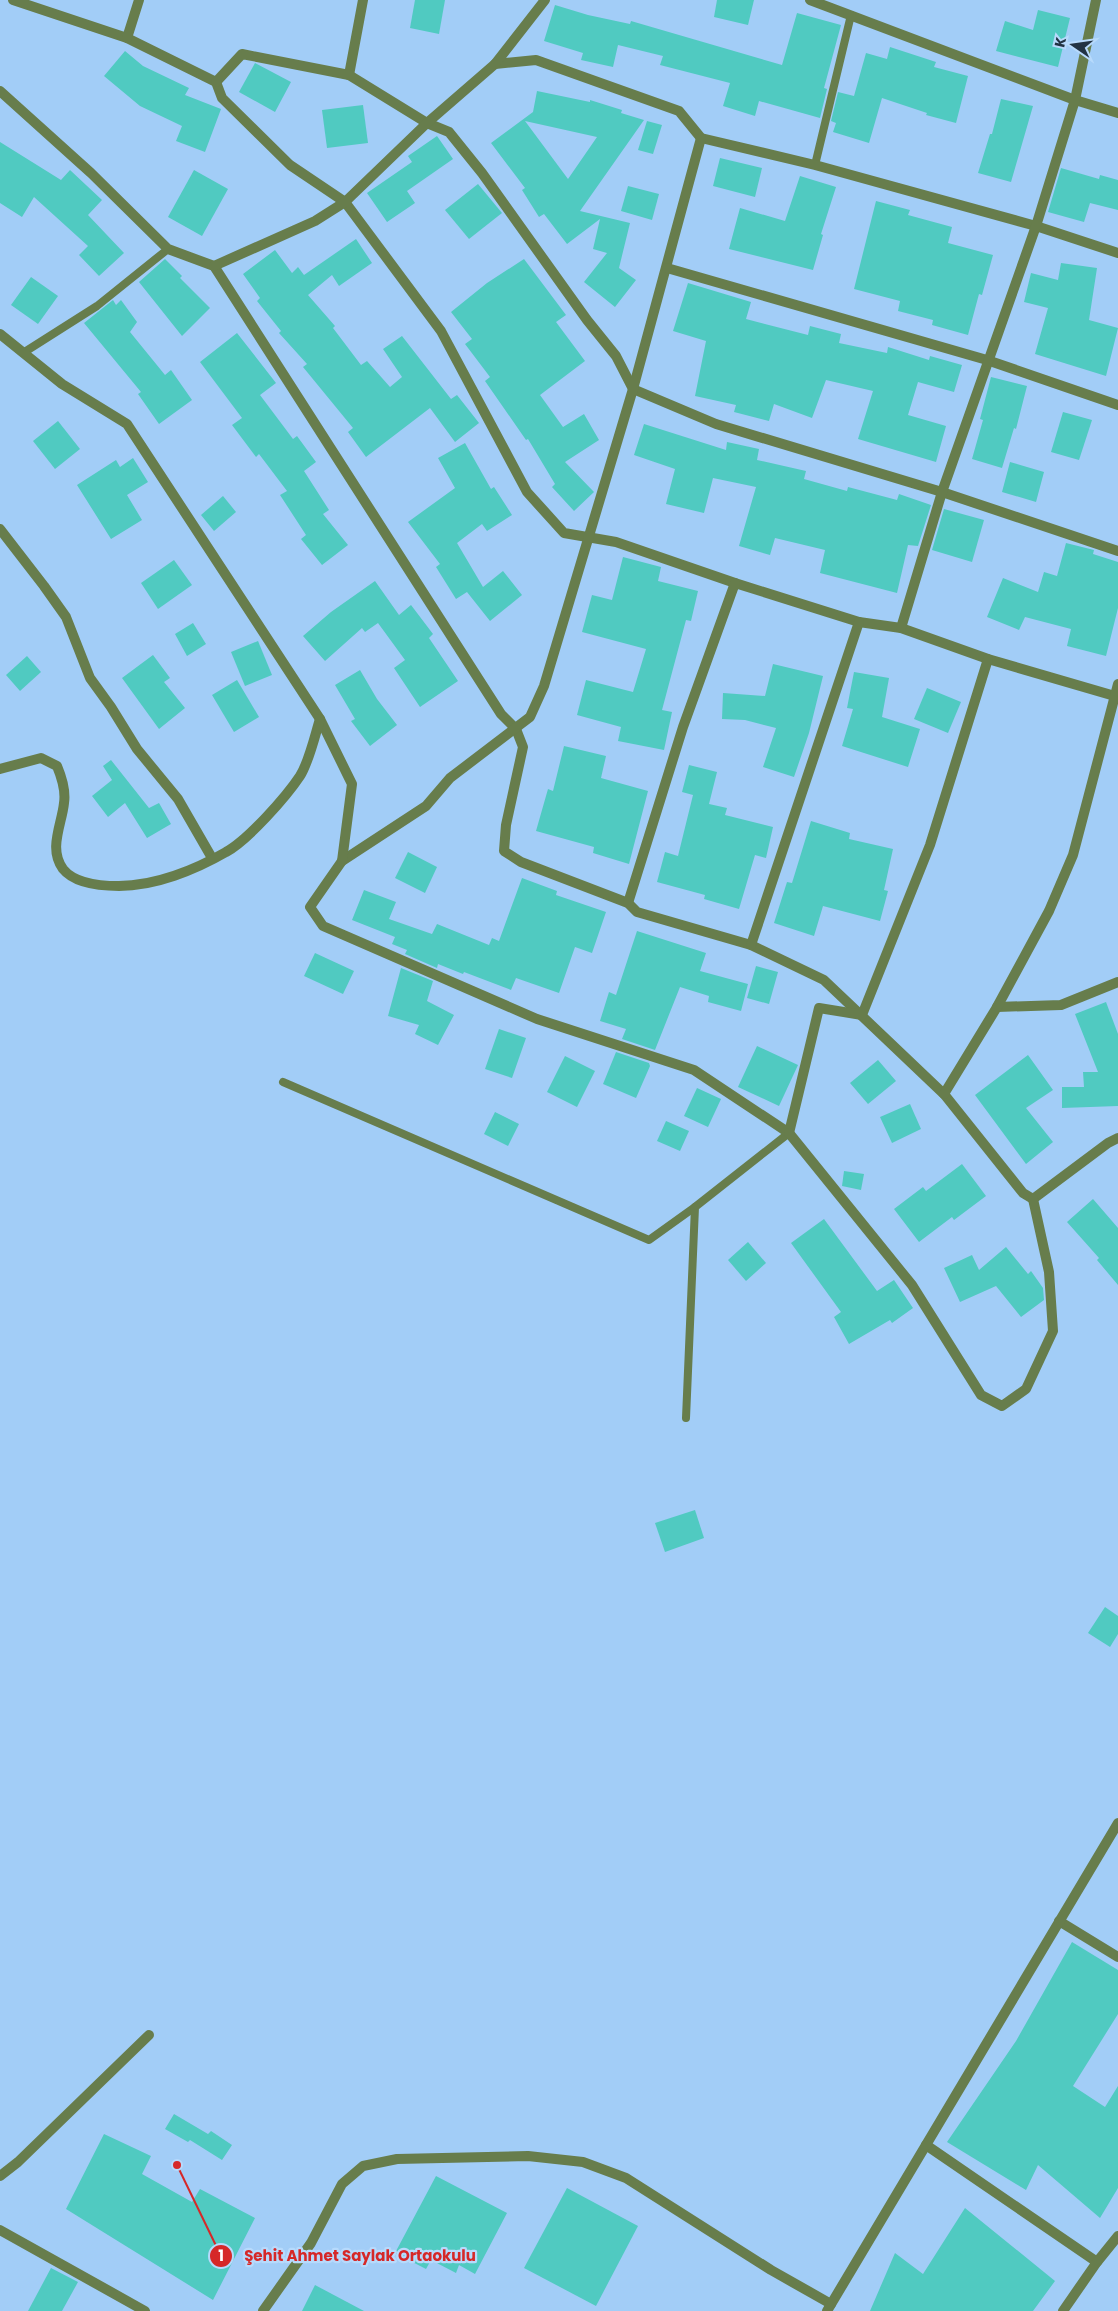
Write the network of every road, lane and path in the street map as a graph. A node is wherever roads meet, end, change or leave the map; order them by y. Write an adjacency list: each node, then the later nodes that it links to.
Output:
1 (13, 0): 8 (street)
2 (140, 0): 8 (street)
3 (363, 0): 10 (street)
4 (545, 0): 9 (street)
5 (810, 0): 7 (street)
6 (1096, 0): 13 (street)
7 (851, 15): 13 (street); 17 (lane)
8 (127, 38): 11 (street)
9 (495, 64): 15 (street); 16 (street)
10 (349, 75): 11 (street); 15 (street)
11 (216, 82): 18 (street)
12 (0, 91): 20 (street)
13 (1075, 100): 14 (street); 19 (street)
14 (1118, 113)
15 (427, 123): 18 (street); 27 (street)
16 (701, 138): 17 (street); 23 (street)
17 (815, 165): 19 (street)
18 (344, 202): 22 (street); 31 (street)
19 (1036, 226): 21 (street); 26 (street)
20 (168, 249): 22 (street); 25 (lane)
21 (1118, 253)
22 (214, 266): 40 (street)
23 (667, 268): 26 (street); 27 (street)
24 (0, 334): 25 (street)
25 (23, 353): 39 (street)
26 (987, 360): 28 (street); 29 (street)
27 (634, 389): 29 (street); 31 (street)
28 (1118, 404)
29 (942, 492): 32 (street); 35 (street)
30 (0, 529): 42 (street)
31 (588, 537): 33 (street); 40 (street)
32 (1118, 551)
33 (735, 583): 34 (street); 44 (street)
34 (859, 622): 35 (street); 45 (street)
35 (900, 628): 36 (street)
36 (988, 659): 38 (street); 48 (street)
37 (1118, 684): 38 (street)
38 (1116, 697): 47 (street)
39 (320, 719): 42 (street); 43 (street)
40 (516, 729): 43 (street); 44 (street)
41 (0, 769): 42 (street)
42 (212, 858)
43 (342, 861): 51 (street)
44 (628, 903): 45 (street)
45 (751, 945): 48 (street)
46 (1118, 982): 47 (street)
47 (997, 1007): 50 (street)
48 (862, 1015): 50 (street); 51 (street)
49 (283, 1082): 54 (lane)
50 (944, 1094): 53 (street)
51 (789, 1132): 53 (street); 54 (lane)
52 (1118, 1138): 53 (street)
53 (1033, 1199)
54 (695, 1207): 55 (lane)
55 (686, 1418)
56 (1118, 1823): 57 (street)
57 (1059, 1921): 58 (street); 60 (street)
58 (1118, 1957)
59 (149, 2035): 61 (street)
60 (926, 2144): 64 (street); 65 (street)
61 (0, 2176)
62 (0, 2230): 66 (street)
63 (1118, 2236): 64 (street)
64 (1097, 2262): 68 (street)
65 (829, 2307): 67 (street)
66 (146, 2311)
67 (263, 2311)
68 (1063, 2311)

